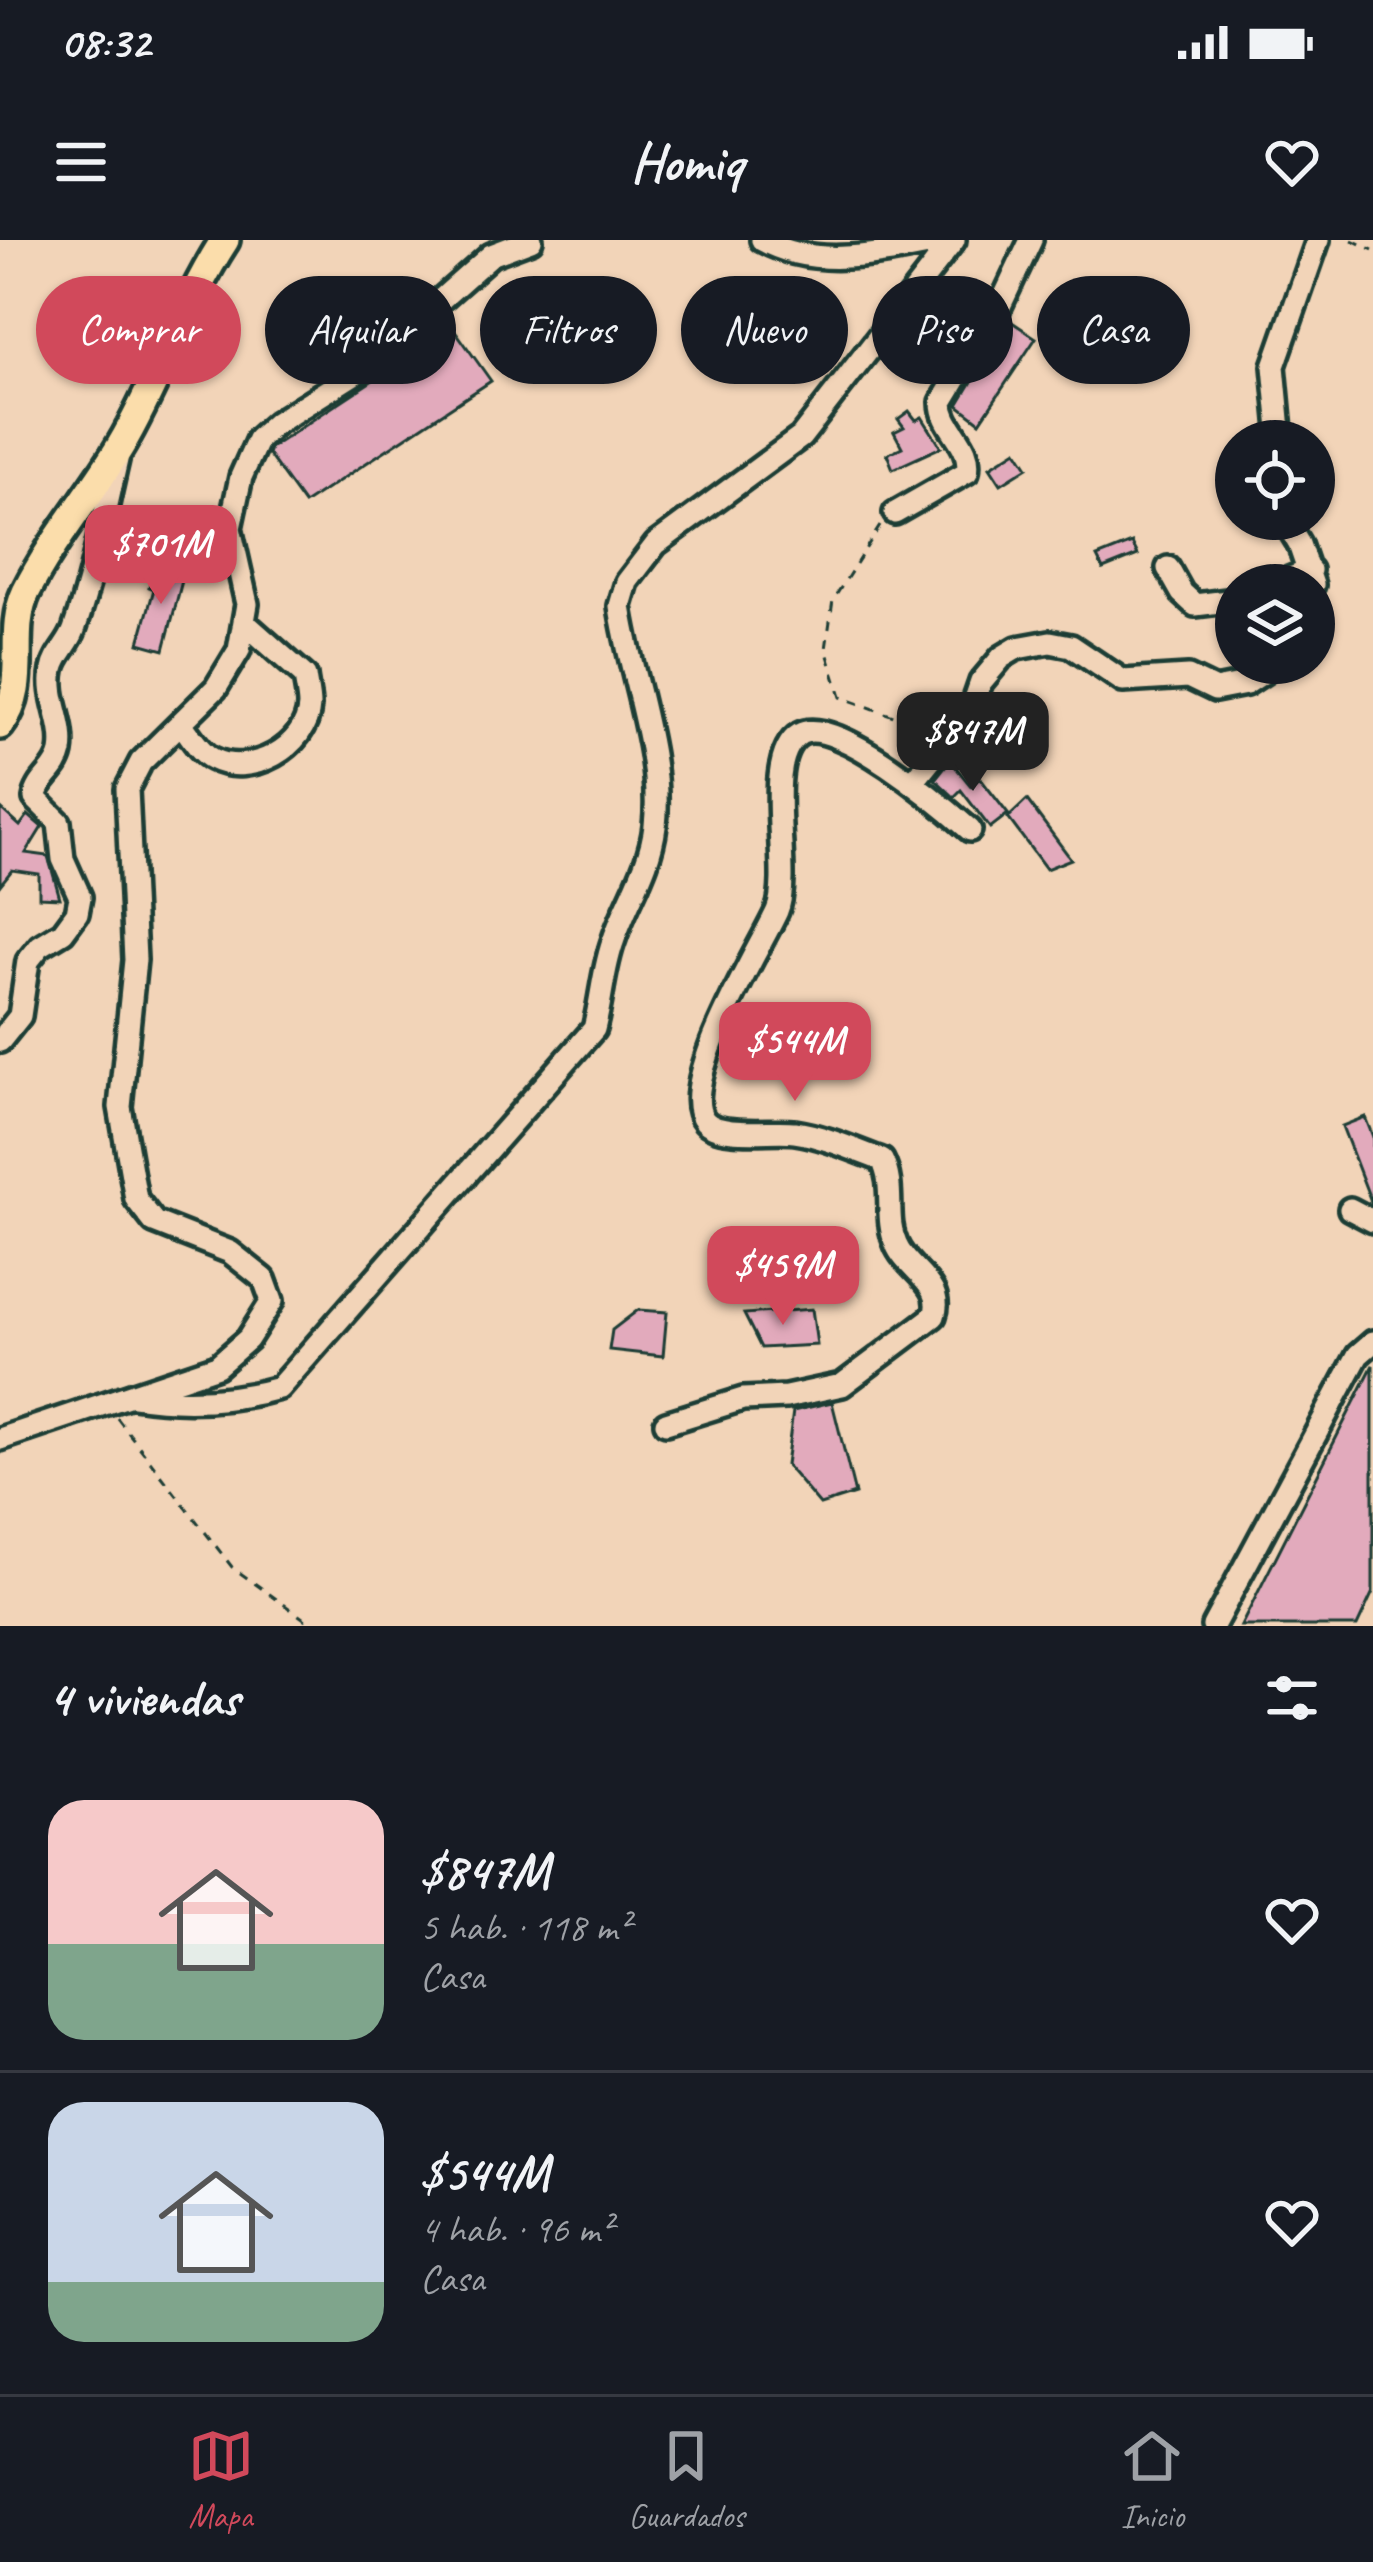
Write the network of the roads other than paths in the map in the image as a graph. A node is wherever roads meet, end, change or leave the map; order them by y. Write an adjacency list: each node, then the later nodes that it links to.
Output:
1 (226, 240): 8 (main road)
2 (531, 240): 12 (street)
3 (762, 240): 4 (street)
4 (954, 240): 22 (street)
5 (1031, 240): 9 (street)
6 (1318, 240): 7 (street)
7 (1279, 420)
8 (120, 445): 15 (main road); 18 (street)
9 (895, 513)
10 (1168, 568): 11 (street)
11 (1215, 602)
12 (245, 623): 14 (street); 14 (street)
13 (1246, 684): 16 (street)
14 (181, 723): 22 (street)
15 (0, 724)
16 (913, 782): 17 (street); 23 (street)
17 (970, 830)
18 (0, 1041)
19 (1350, 1209): 20 (street)
20 (1373, 1221)
21 (1373, 1342): 25 (street)
22 (115, 1399): 24 (street)
23 (666, 1423)
24 (0, 1438)
25 (1213, 1626)

